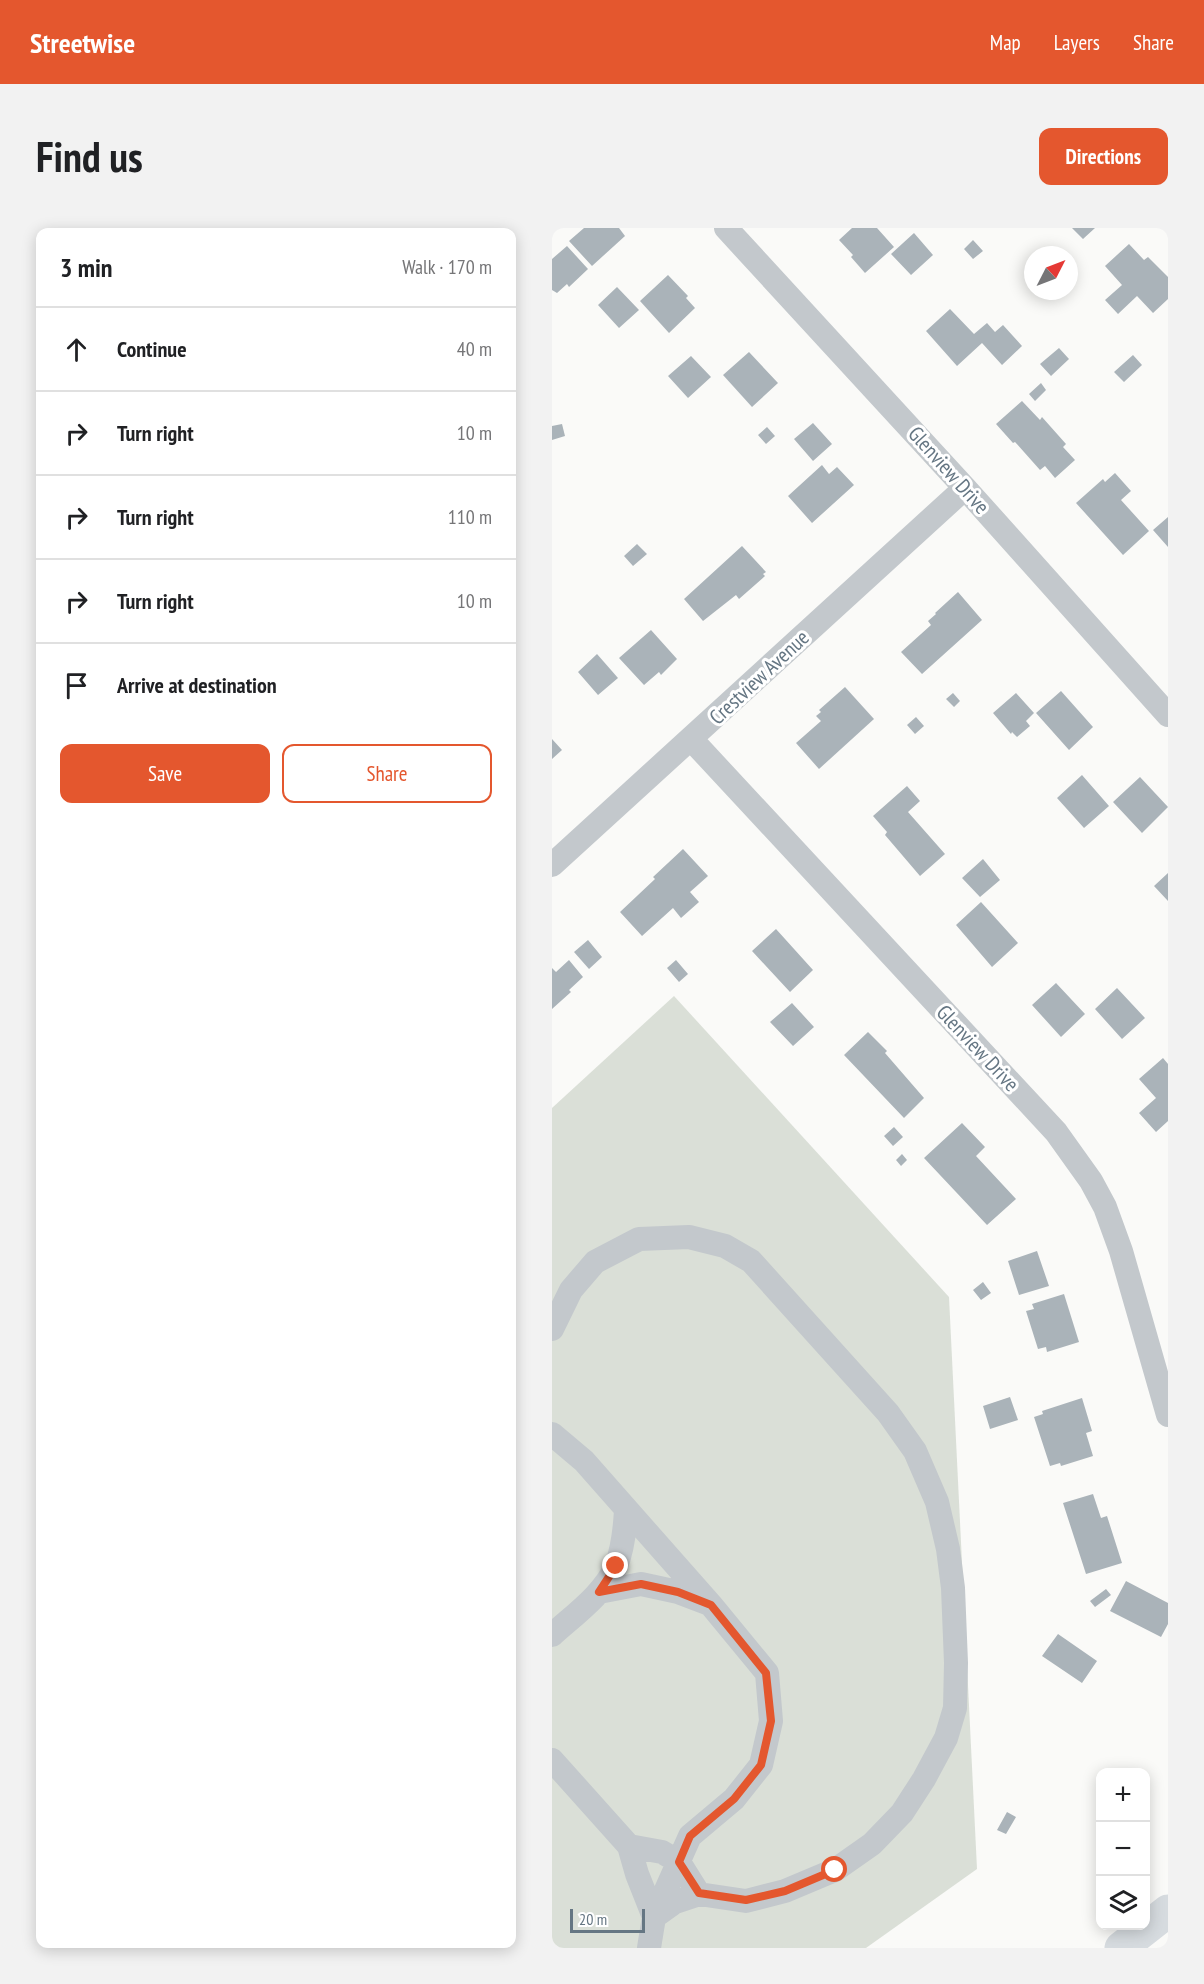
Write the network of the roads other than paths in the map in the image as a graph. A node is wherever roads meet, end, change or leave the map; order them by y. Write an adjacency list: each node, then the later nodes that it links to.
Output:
1 (726, 228): 2 (street, Glenview Drive)
2 (965, 488): 3 (street, Glenview Drive); 4 (street, Crestview Avenue)
3 (1168, 715)
4 (691, 739): 5 (street, Crestview Avenue); 7 (street, Glenview Drive)
5 (552, 865)
6 (552, 1329): 16 (street)
7 (1168, 1415)
8 (553, 1430): 9 (street)
9 (626, 1510): 10 (street); 11 (street)
10 (599, 1592): 11 (street); 12 (street)
11 (711, 1605): 15 (street)
12 (552, 1635)
13 (552, 1760): 14 (street)
14 (629, 1846): 15 (street); 18 (street)
15 (679, 1862): 16 (street); 18 (street)
16 (699, 1893): 18 (street)
17 (1168, 1911): 20 (highway)
18 (654, 1917): 19 (street)
19 (650, 1948)
20 (1121, 1948)

